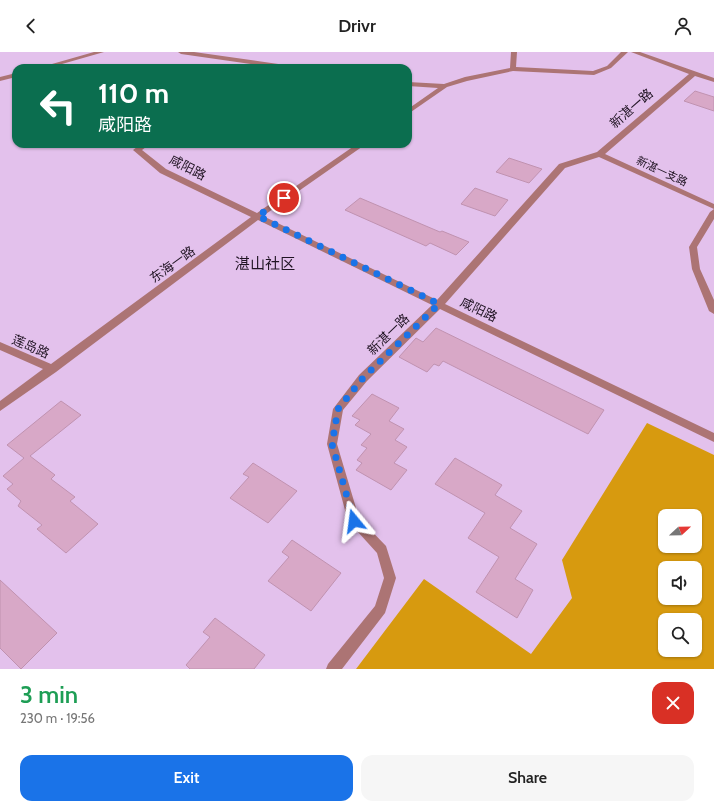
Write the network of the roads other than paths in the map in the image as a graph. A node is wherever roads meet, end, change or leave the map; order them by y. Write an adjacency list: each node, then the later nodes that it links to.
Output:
1 (101, 52): 6 (street)
2 (181, 52): 7 (street)
3 (514, 52): 8 (street)
4 (625, 52): 8 (street)
5 (634, 52): 9 (street)
6 (56, 64)
7 (251, 64)
8 (512, 69): 14 (street)
9 (694, 73): 12 (street); 18 (street, 新湛一路)
10 (12, 76): 11 (street)
11 (0, 79)
12 (714, 80)
13 (412, 84): 14 (street)
14 (445, 86): 15 (street)
15 (412, 109)
16 (140, 148): 21 (street, 咸阳路)
17 (356, 148): 21 (street, 东海一路)
18 (600, 154): 19 (street, 新湛一支路); 22 (street, 新湛一路)
19 (714, 207)
20 (714, 212): 23 (street)
21 (258, 216): 22 (street, 咸阳路); 25 (street, 东海一路)
22 (439, 304): 27 (street, 咸阳路); 28 (street, 新湛一路)
23 (714, 311)
24 (0, 346): 25 (street, 莲岛路)
25 (52, 369): 26 (street, 东海一路)
26 (0, 407)
27 (714, 438)
28 (333, 669)

